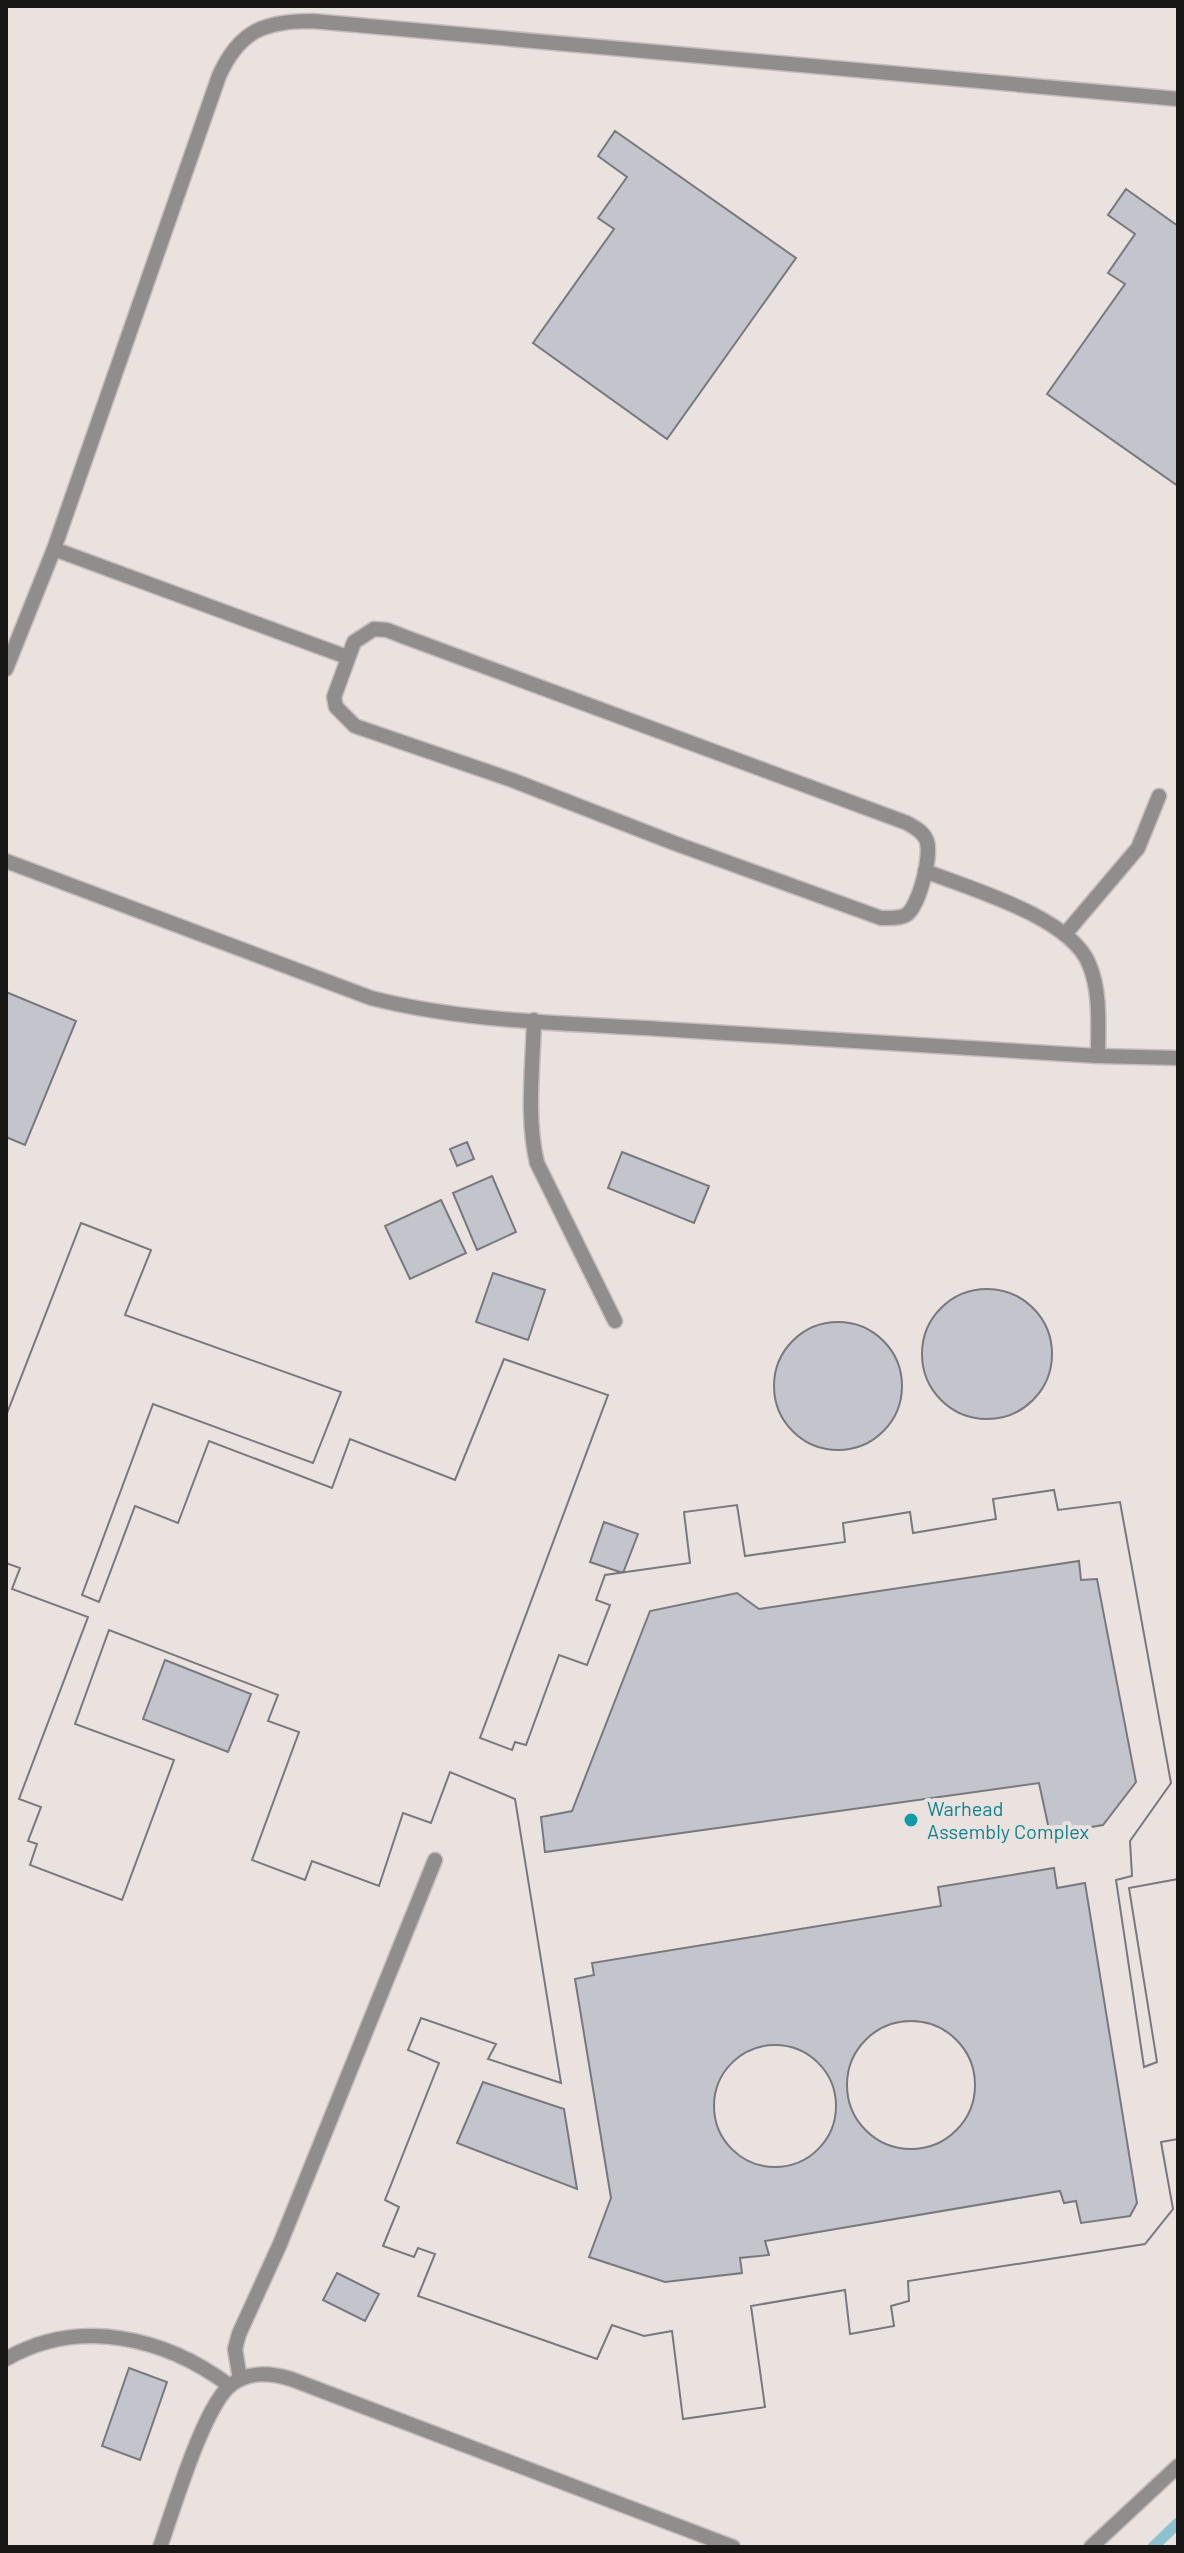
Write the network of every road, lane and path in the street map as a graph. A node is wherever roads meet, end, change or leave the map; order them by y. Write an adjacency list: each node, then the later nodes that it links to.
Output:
1 (1178, 99): 2 (lane)
2 (54, 549): 3 (lane); 4 (lane)
3 (347, 657): 7 (lane); 7 (lane)
4 (6, 669)
5 (1159, 796): 8 (lane)
6 (6, 861): 9 (lane)
7 (925, 871): 8 (lane)
8 (1066, 933): 10 (lane)
9 (534, 1020): 10 (lane); 12 (lane)
10 (1098, 1056): 11 (lane)
11 (1178, 1058)
12 (615, 1321)
13 (435, 1860): 15 (lane)
14 (6, 2359): 15 (lane)
15 (235, 2382): 17 (lane); 18 (lane)
16 (1178, 2466): 19 (lane)
17 (160, 2547)
18 (733, 2547)
19 (1091, 2547)

